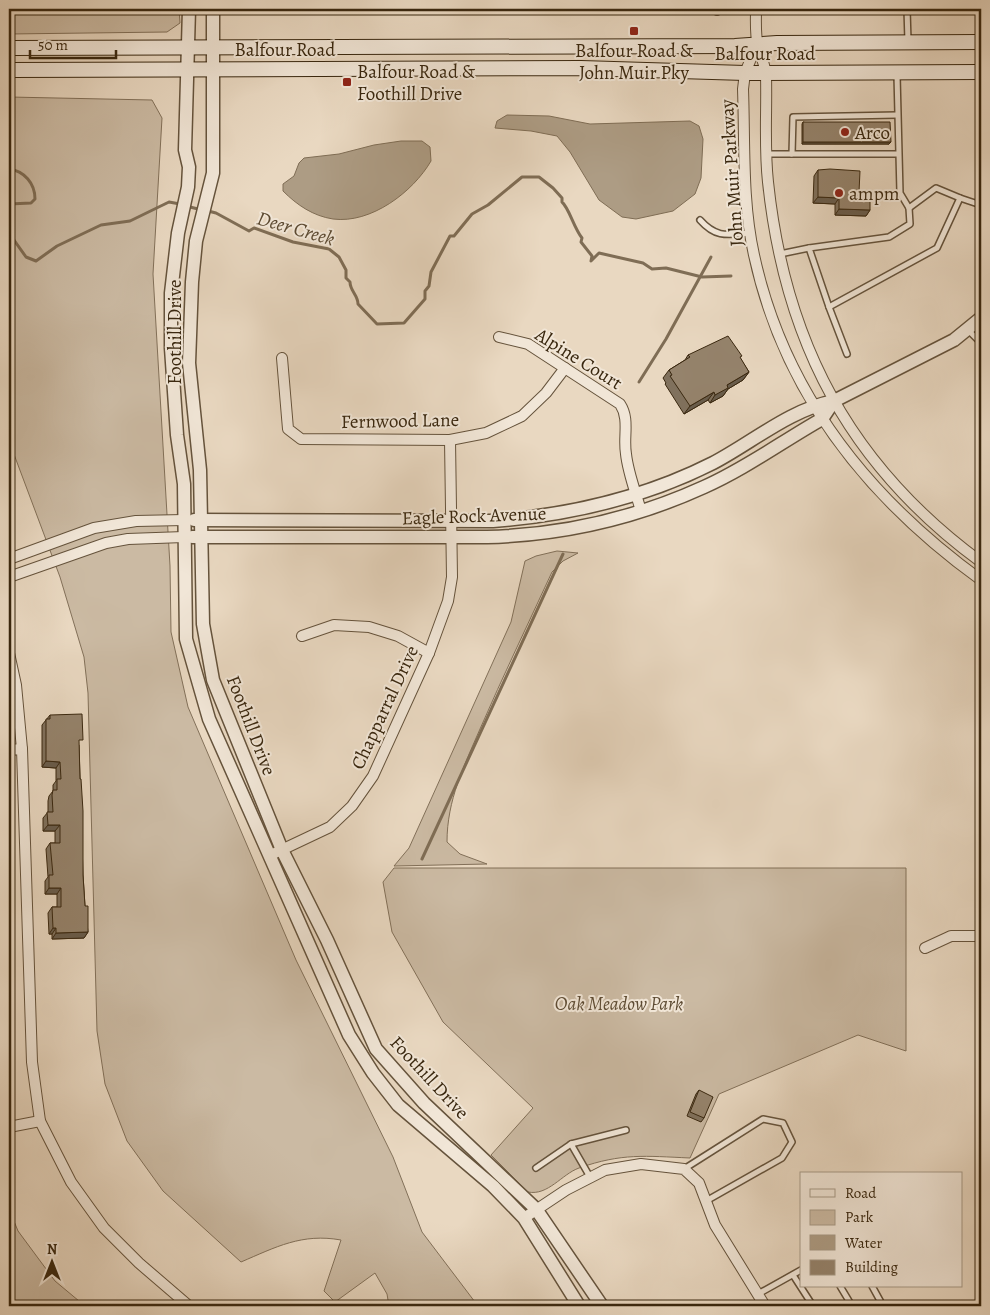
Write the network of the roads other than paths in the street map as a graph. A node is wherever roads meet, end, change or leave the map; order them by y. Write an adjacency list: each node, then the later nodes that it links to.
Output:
1 (189, 9): 9 (street, Foothill Drive)
2 (213, 9): 10 (street, Foothill Drive)
3 (756, 9): 7 (street, John Muir Parkway)
4 (907, 9): 5 (lane)
5 (908, 42): 6 (main road, Balfour Road); 7 (main road, Balfour Road)
6 (981, 42)
7 (757, 44): 10 (main road, Balfour Road); 16 (street, John Muir Parkway); 17 (street, John Muir Parkway)
8 (9, 48): 9 (main road, Balfour Road)
9 (188, 48): 10 (main road, Balfour Road); 12 (street, Foothill Drive)
10 (213, 48): 11 (street, Foothill Drive)
11 (213, 68): 12 (main road, Balfour Road); 16 (main road, Balfour Road); 44 (street, Foothill Drive)
12 (187, 69): 13 (main road, Balfour Road); 43 (street, Foothill Drive)
13 (9, 70)
14 (897, 72): 15 (main road, Balfour Road); 17 (main road, Balfour Road); 18 (lane)
15 (981, 72)
16 (745, 73): 17 (main road, Balfour Road); 26 (street, John Muir Parkway)
17 (766, 73): 19 (street, John Muir Parkway)
18 (897, 115): 20 (lane); 21 (lane)
19 (765, 154): 20 (lane); 28 (street, John Muir Parkway)
20 (792, 154): 21 (lane)
21 (898, 154): 24 (lane)
22 (960, 198): 23 (lane); 24 (lane); 29 (lane)
23 (981, 205)
24 (909, 208): 27 (lane)
25 (700, 220): 26 (lane)
26 (750, 233): 38 (street, John Muir Parkway)
27 (809, 248): 28 (lane); 29 (lane)
28 (778, 255): 37 (street, John Muir Parkway)
29 (829, 307): 34 (lane)
30 (981, 318): 31 (street, Eagle Rock Avenue)
31 (968, 330): 33 (lane); 37 (street, Eagle Rock Avenue)
32 (499, 337): 36 (street, Alpine Court)
33 (981, 343)
34 (847, 354)
35 (282, 358): 40 (street, Fernwood Lane)
36 (565, 368): 40 (street, Fernwood Lane); 41 (street, Alpine Court)
37 (834, 400): 38 (street, Eagle Rock Avenue); 39 (street, Eagle Rock Avenue); 50 (street, John Muir Parkway)
38 (814, 405): 39 (street, John Muir Parkway); 41 (street, Eagle Rock Avenue)
39 (822, 419): 42 (street, Eagle Rock Avenue); 52 (street, John Muir Parkway)
40 (450, 440): 45 (street, Chapparral Drive)
41 (636, 495): 42 (street, Alpine Court); 45 (street, Eagle Rock Avenue)
42 (641, 511): 48 (street, Eagle Rock Avenue)
43 (184, 520): 44 (street, Eagle Rock Avenue); 46 (street, Foothill Drive); 49 (street)
44 (201, 520): 45 (street, Eagle Rock Avenue); 47 (street, Foothill Drive)
45 (451, 521): 48 (street, Chapparral Drive)
46 (184, 537): 47 (street, Eagle Rock Avenue); 51 (street); 59 (street, Foothill Drive)
47 (201, 537): 48 (street, Eagle Rock Avenue); 58 (street, Foothill Drive)
48 (452, 537): 55 (street, Chapparral Drive)
49 (9, 559)
50 (981, 562)
51 (9, 578)
52 (981, 580)
53 (302, 636): 55 (street)
54 (9, 652): 56 (street)
55 (429, 653): 58 (street, Chapparral Drive)
56 (22, 749): 57 (street); 62 (street)
57 (9, 750)
58 (282, 850): 59 (street, Chapparral Drive); 70 (street, Foothill Drive)
59 (270, 855): 71 (street, Foothill Drive)
60 (981, 936): 61 (street)
61 (925, 948)
62 (40, 1121): 63 (street); 79 (street)
63 (9, 1127)
64 (626, 1130): 65 (lane)
65 (571, 1144): 66 (lane); 68 (lane)
66 (536, 1168)
67 (684, 1169): 68 (street); 69 (street); 69 (lane)
68 (590, 1178): 70 (street)
69 (706, 1202): 78 (street)
70 (536, 1209): 71 (street); 81 (street, Foothill Drive)
71 (524, 1218): 80 (street, Foothill Drive)
72 (800, 1271): 73 (lane)
73 (793, 1275): 74 (lane); 78 (lane)
74 (800, 1286)
75 (801, 1288): 83 (lane)
76 (841, 1288): 84 (lane)
77 (873, 1288): 85 (lane)
78 (757, 1295): 82 (street)
79 (189, 1306)
80 (579, 1306)
81 (602, 1306)
82 (764, 1306)
83 (813, 1306)
84 (852, 1306)
85 (883, 1306)

